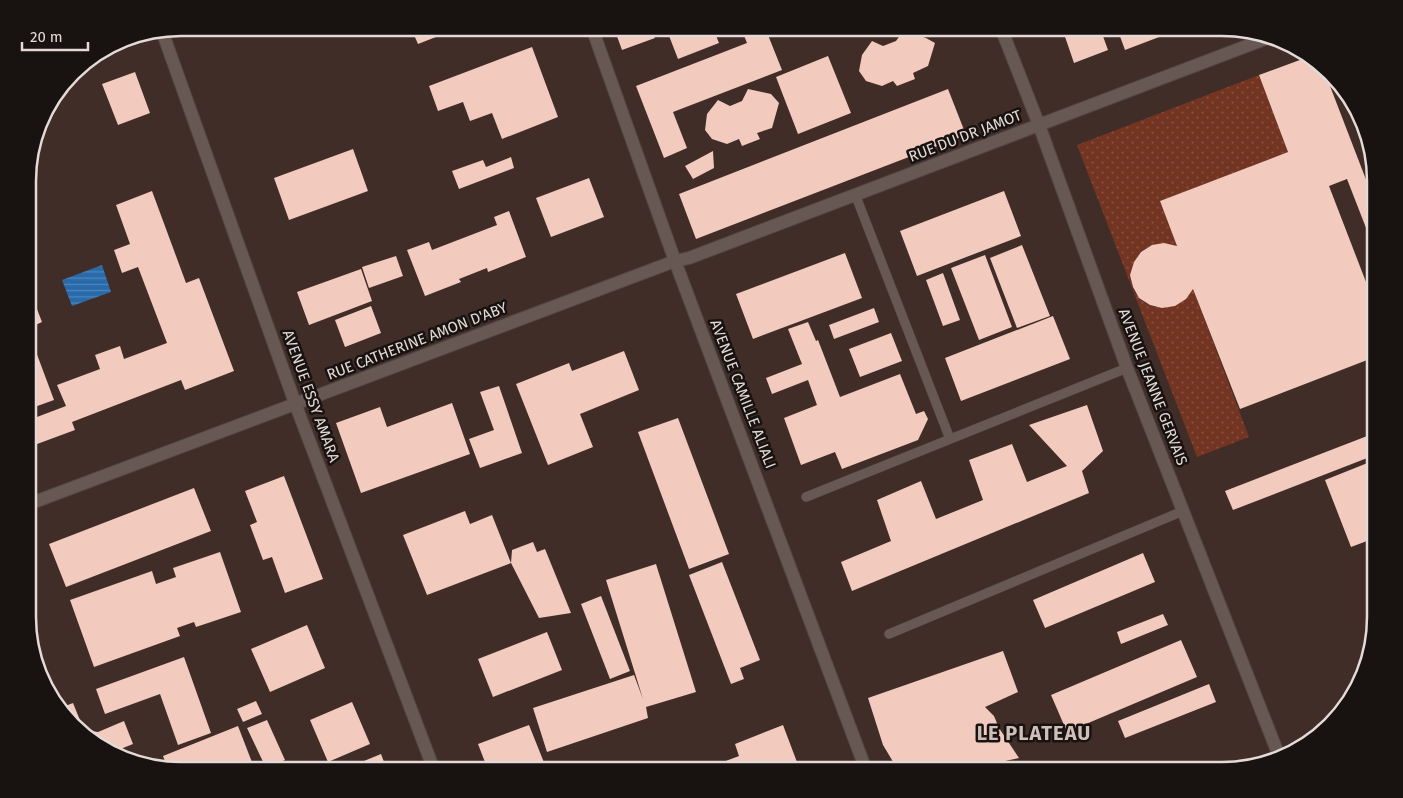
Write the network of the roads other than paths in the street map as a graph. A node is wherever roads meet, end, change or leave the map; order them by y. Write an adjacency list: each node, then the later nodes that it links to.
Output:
1 (1004, 36): 5 (street, AVENUE JEANNE GERVAIS)
2 (595, 37): 7 (street, AVENUE CAMILLE ALIALI)
3 (164, 38): 9 (street, AVENUE ESSY AMARA)
4 (1259, 41): 5 (street, RUE DU DR JAMOT)
5 (1039, 125): 6 (street, RUE DU DR JAMOT); 8 (street, AVENUE JEANNE GERVAIS)
6 (855, 194): 7 (street, RUE DU DR JAMOT); 10 (lane)
7 (676, 261): 9 (street, RUE CATHERINE AMON D'ABY); 16 (street, AVENUE CAMILLE ALIALI)
8 (1127, 368): 10 (lane); 13 (street, AVENUE JEANNE GERVAIS)
9 (296, 403): 12 (street, RUE CATHERINE AMON D'ABY); 17 (street, AVENUE ESSY AMARA)
10 (950, 439): 11 (lane)
11 (806, 497)
12 (36, 501)
13 (1183, 511): 14 (lane); 15 (street, AVENUE JEANNE GERVAIS)
14 (889, 634)
15 (1277, 751)
16 (863, 761)
17 (431, 762)

